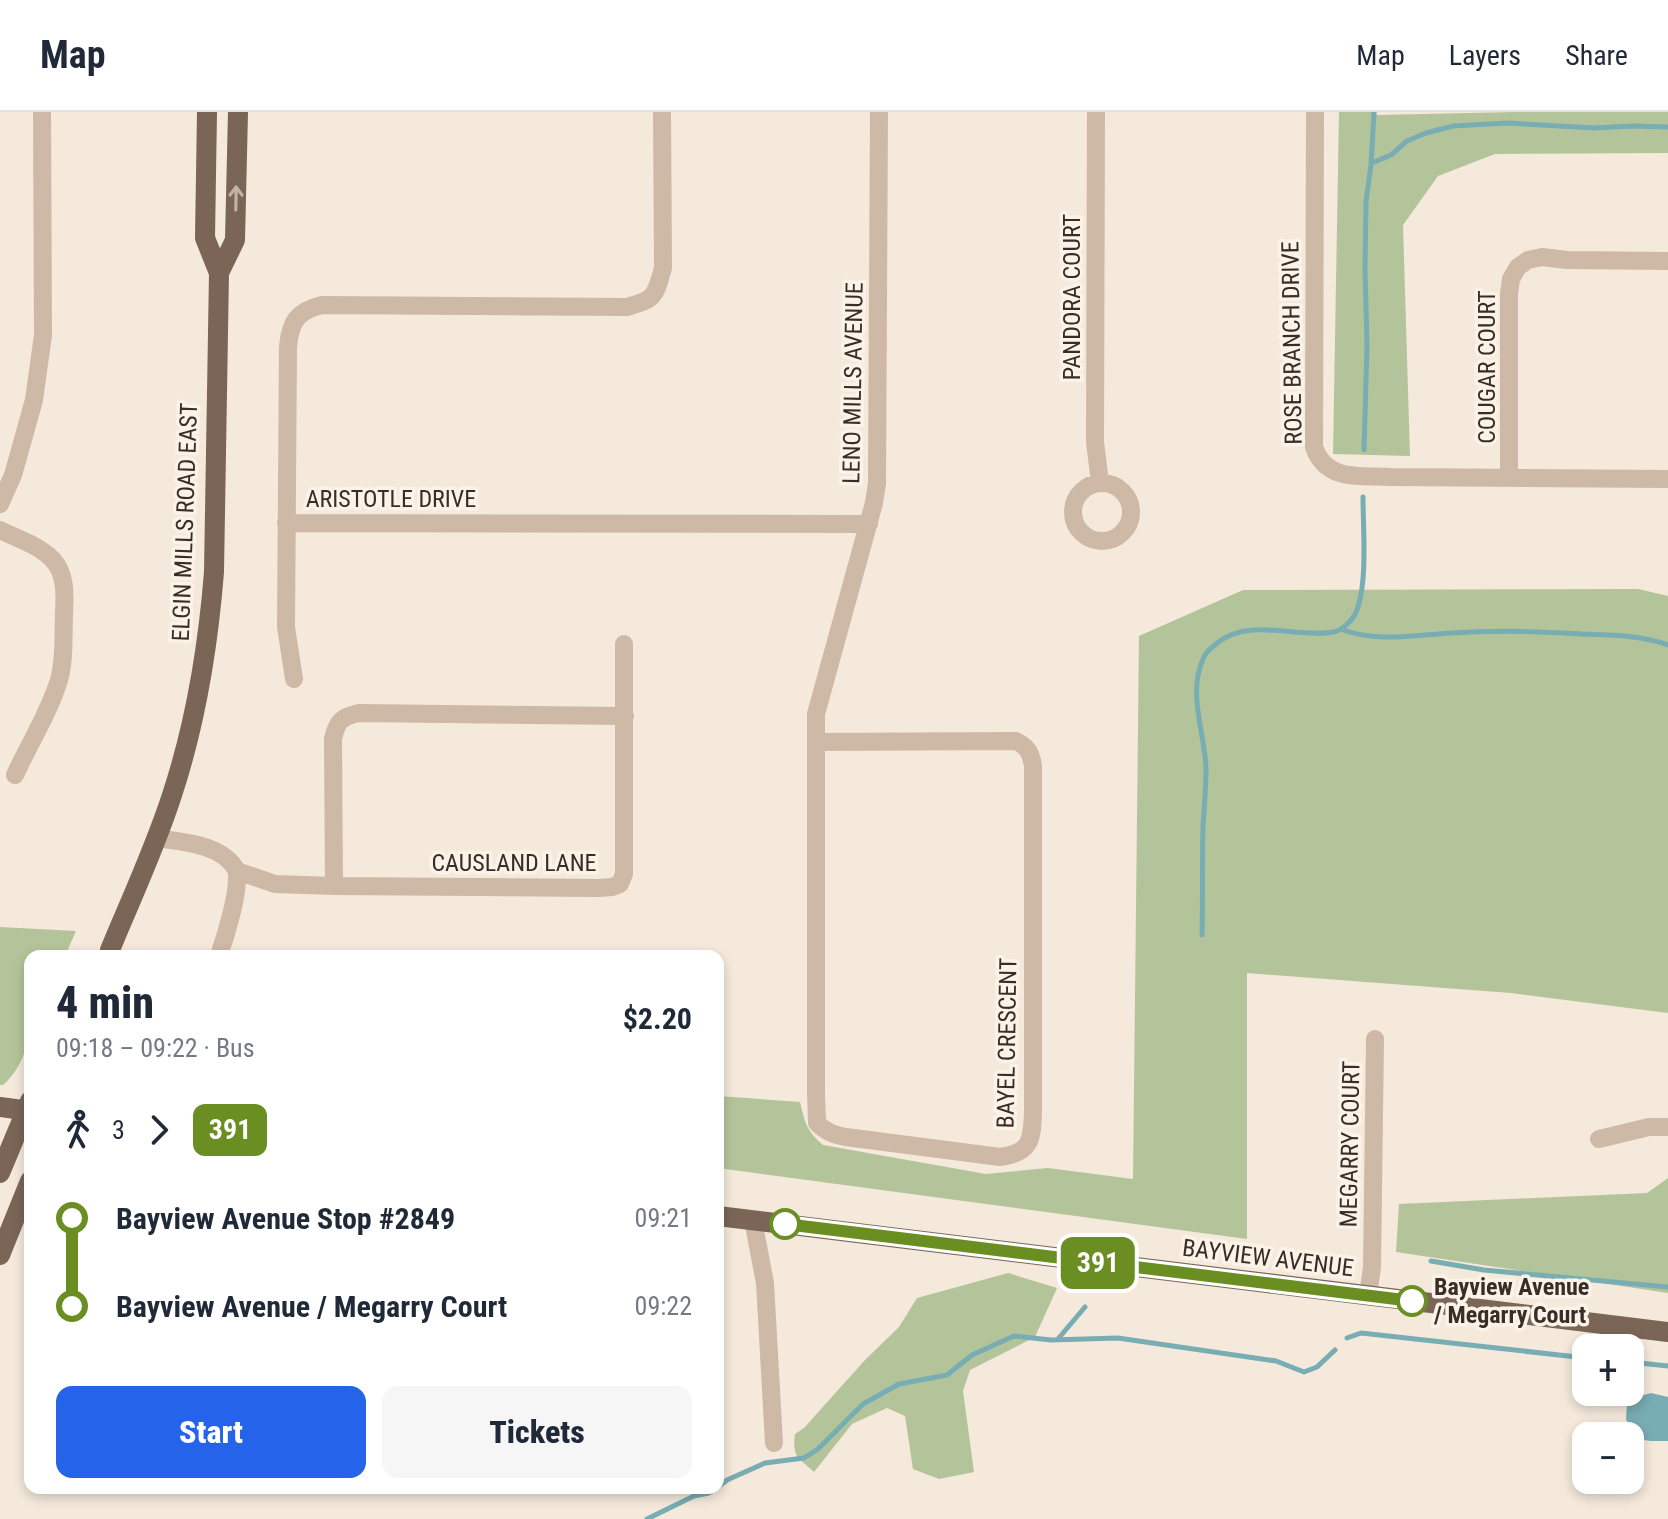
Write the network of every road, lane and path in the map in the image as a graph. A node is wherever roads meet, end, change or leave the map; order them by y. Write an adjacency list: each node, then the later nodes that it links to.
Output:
1 (42, 112): 13 (street)
2 (207, 112): 9 (main road, ELGIN MILLS ROAD EAST)
3 (238, 112): 9 (main road, ELGIN MILLS ROAD EAST, one-way to 3)
4 (662, 112): 14 (street, ARISTOTLE DRIVE)
5 (879, 112): 15 (street, LENO MILLS AVENUE)
6 (1096, 112): 12 (street, PANDORA COURT)
7 (1315, 112): 10 (street, ROSE BRANCH DRIVE)
8 (1668, 261): 10 (street, COUGAR COURT)
9 (219, 273): 22 (main road, ELGIN MILLS ROAD EAST)
10 (1509, 478): 11 (street, ROSE BRANCH DRIVE)
11 (1668, 479)
12 (1100, 483)
13 (0, 504)
14 (286, 523): 15 (street, ARISTOTLE DRIVE); 18 (street)
15 (869, 524): 20 (street, LENO MILLS AVENUE)
16 (0, 530): 21 (street)
17 (624, 644): 19 (street, CAUSLAND LANE)
18 (294, 679)
19 (625, 716): 24 (street); 24 (street, CAUSLAND LANE)
20 (816, 742): 20 (street, BAYEL CRESCENT)
21 (15, 775)
22 (156, 838): 23 (street, CAUSLAND LANE); 25 (main road, ELGIN MILLS ROAD EAST)
23 (237, 871): 24 (street, CAUSLAND LANE); 26 (street)
24 (334, 886)
25 (110, 950)
26 (219, 950)
27 (1375, 1039): 39 (street, MEGARRY COURT)
28 (0, 1107): 29 (main road)
29 (24, 1108)
30 (24, 1119): 33 (main road)
31 (1668, 1127): 32 (street)
32 (1599, 1139)
33 (15, 1140): 34 (main road)
34 (0, 1173)
35 (24, 1196): 38 (main road)
36 (724, 1217): 37 (main road, BAYVIEW AVENUE)
37 (753, 1220): 39 (main road, BAYVIEW AVENUE); 41 (street)
38 (0, 1255)
39 (1368, 1296): 40 (main road, BAYVIEW AVENUE)
40 (1668, 1332)
41 (774, 1443)

